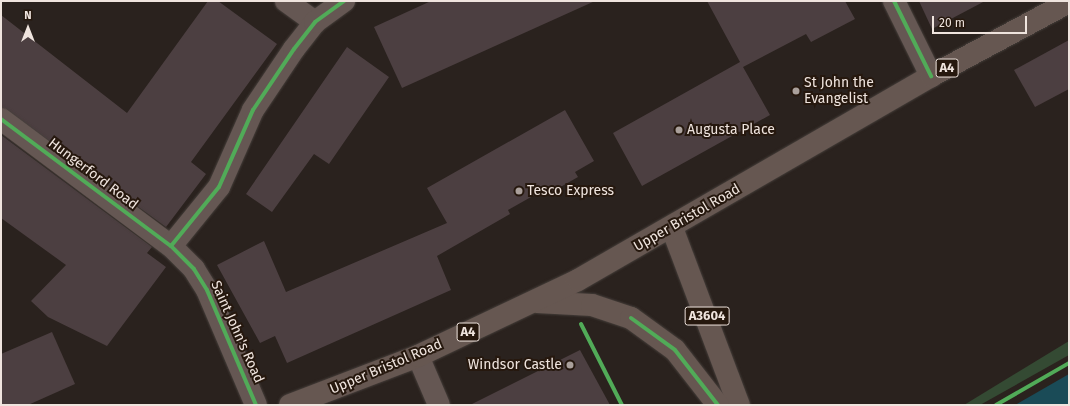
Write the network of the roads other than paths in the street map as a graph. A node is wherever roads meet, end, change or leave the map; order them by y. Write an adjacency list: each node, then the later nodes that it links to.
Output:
1 (286, 1): 5 (street)
2 (344, 1): 5 (street)
3 (894, 1): 6 (street)
4 (1066, 2): 6 (main road, Upper Bristol Road / A4)
5 (315, 22): 9 (street)
6 (931, 76): 8 (main road, Upper Bristol Road / A4)
7 (1, 119): 9 (street, Hungerford Road)
8 (672, 228): 10 (main road, Upper Bristol Road / A4); 16 (main road, A3604)
9 (171, 246): 12 (street, Saint John's Road)
10 (530, 302): 11 (main road, Upper Bristol Road / A4); 15 (main road)
11 (418, 356): 13 (main road, Upper Bristol Road / A4); 14 (street)
12 (256, 405)
13 (290, 405)
14 (439, 405)
15 (718, 405)
16 (738, 405)

